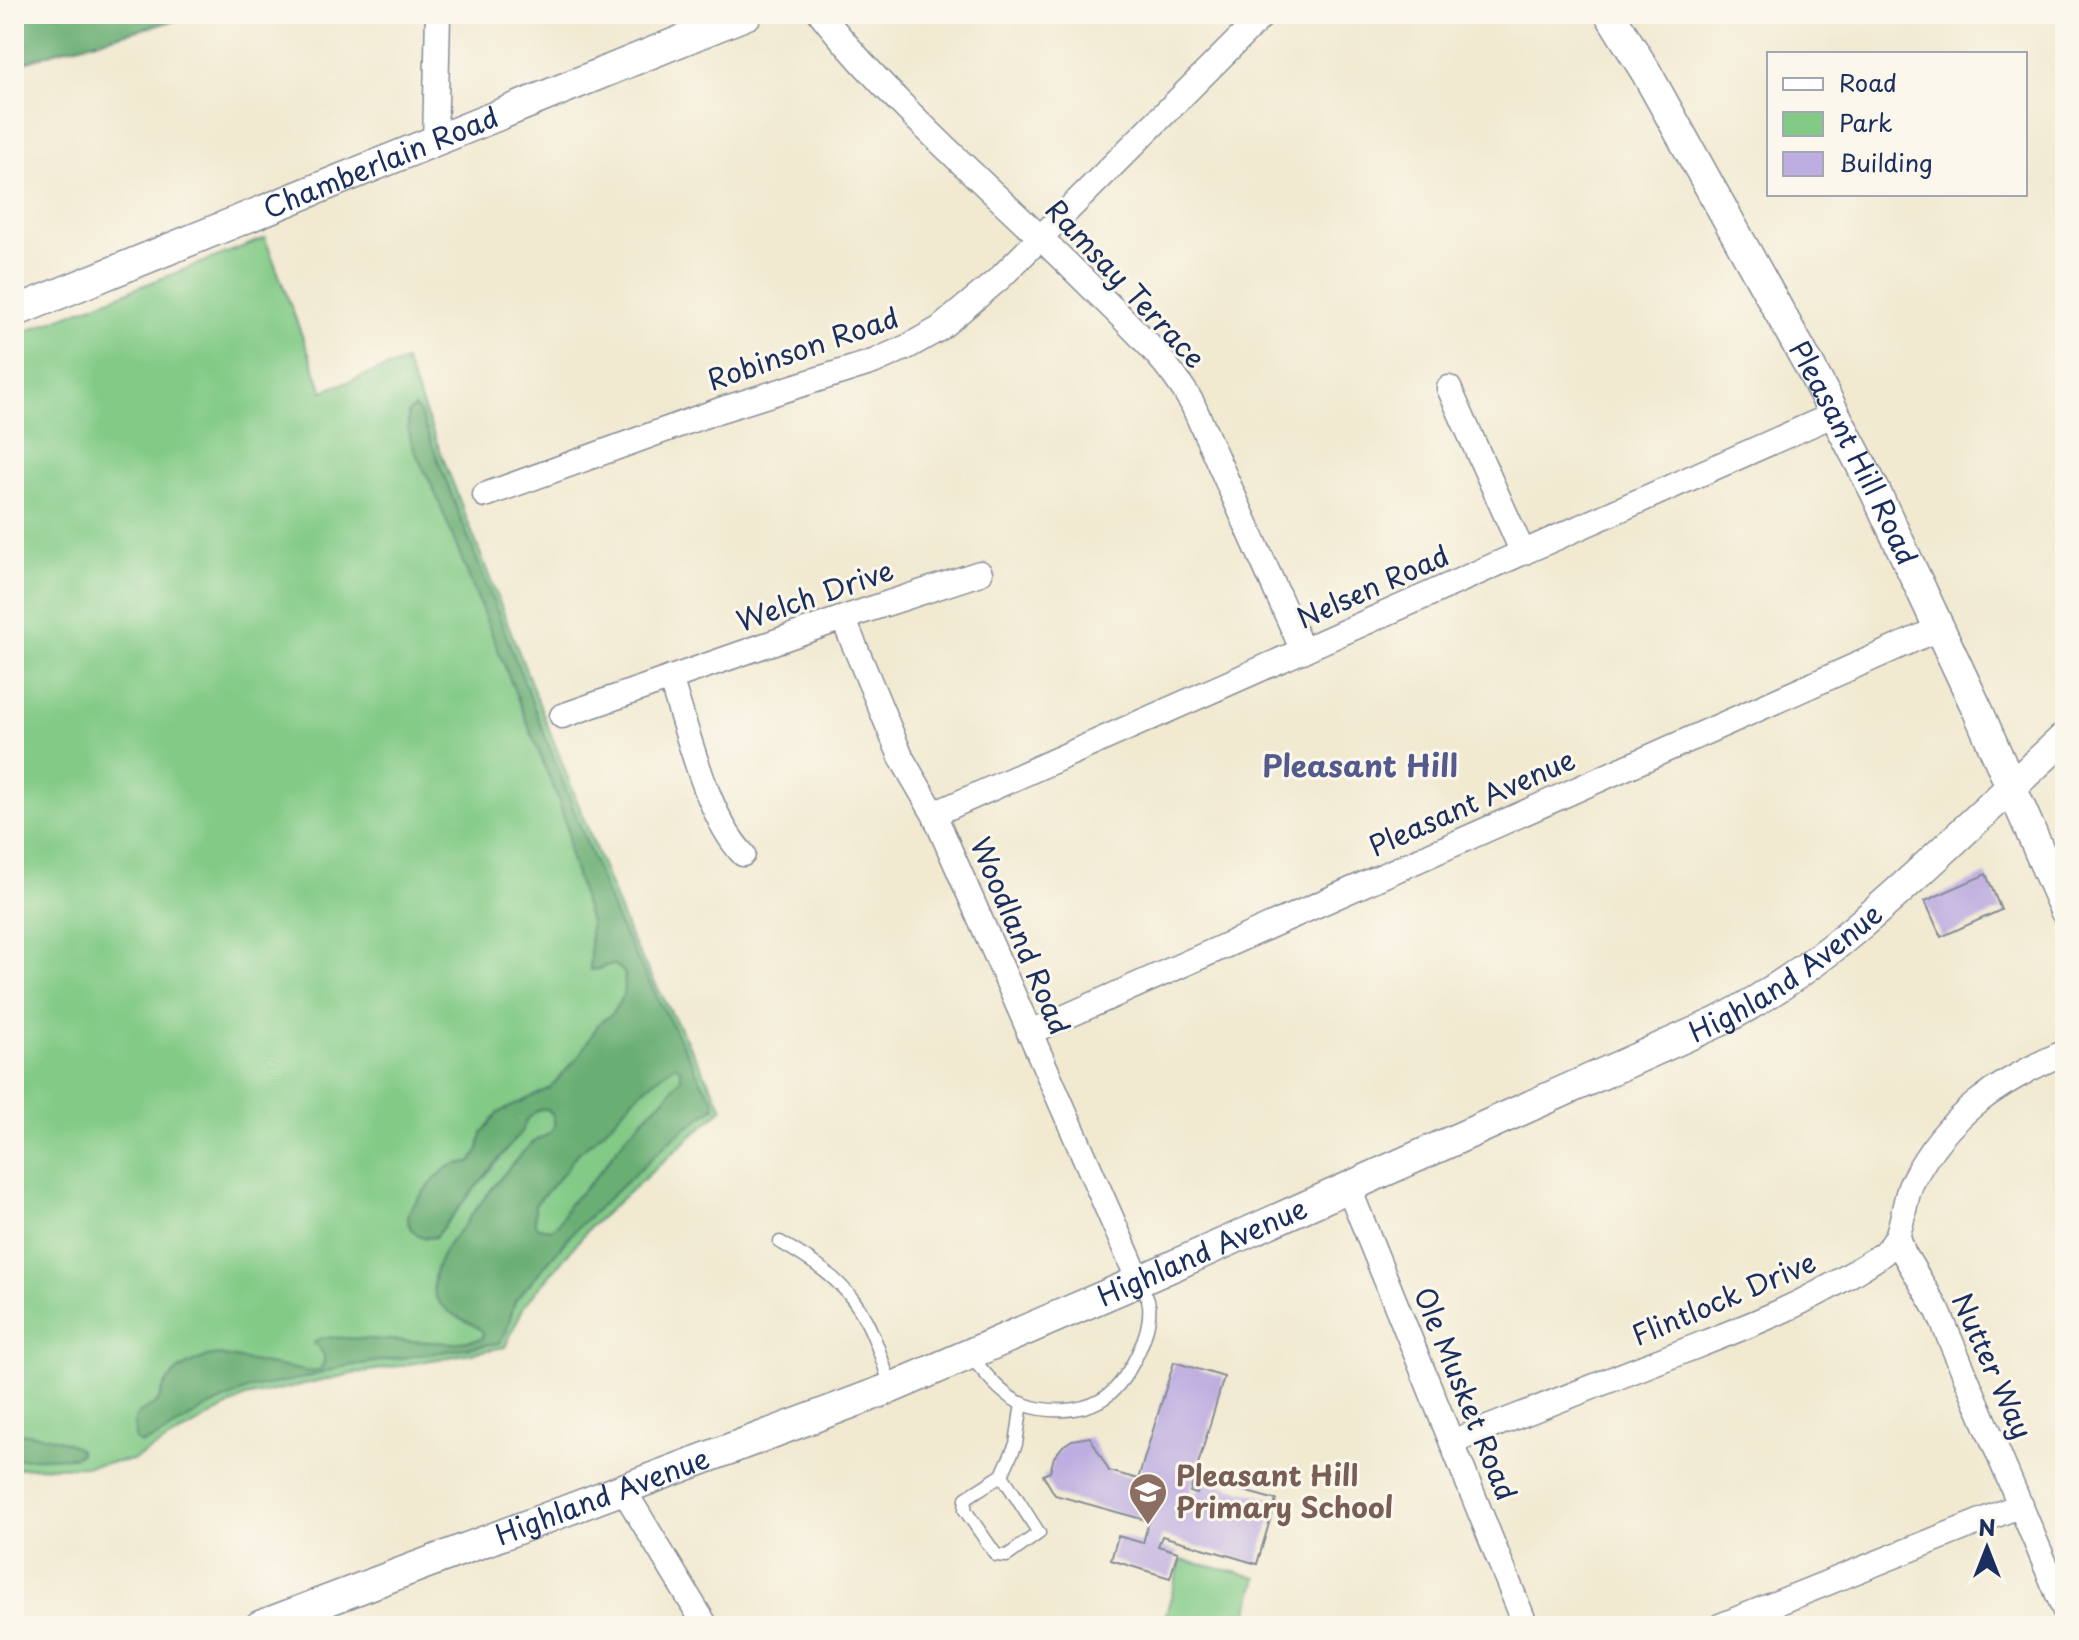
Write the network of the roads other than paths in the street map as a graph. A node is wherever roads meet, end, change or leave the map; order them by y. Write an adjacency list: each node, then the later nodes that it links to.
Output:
1 (438, 14): 6 (street)
2 (747, 14): 6 (street, Chamberlain Road)
3 (821, 14): 7 (street, Ramsay Terrace)
4 (1264, 14): 7 (street, Robinson Road)
5 (1610, 14): 10 (street, Pleasant Hill Road)
6 (435, 142): 8 (street, Chamberlain Road)
7 (1041, 237): 11 (street, Robinson Road); 16 (street, Ramsay Terrace)
8 (14, 312)
9 (1449, 388): 12 (street)
10 (1835, 414): 12 (street, Nelsen Road); 15 (street, Pleasant Hill Road)
11 (485, 495)
12 (1523, 553): 16 (street, Nelsen Road)
13 (980, 573): 14 (street, Welch Drive)
14 (843, 618): 17 (street, Welch Drive); 21 (street, Woodland Road)
15 (1940, 628): 20 (street, Pleasant Hill Road); 24 (street, Pleasant Avenue)
16 (1303, 651): 21 (street, Nelsen Road)
17 (670, 678): 18 (street, Welch Drive); 22 (street)
18 (562, 716)
19 (2065, 737): 20 (street, Highland Avenue)
20 (2013, 786): 23 (street, Pleasant Hill Road); 26 (street, Highland Avenue)
21 (934, 814): 24 (street, Woodland Road)
22 (743, 854)
23 (2065, 910)
24 (1029, 1033): 29 (street, Woodland Road)
25 (2065, 1052): 27 (street)
26 (1348, 1186): 29 (street, Highland Avenue); 33 (street, Ole Musket Road)
27 (1898, 1236): 33 (street, Flintlock Drive); 36 (street, Nutter Way)
28 (780, 1242): 31 (lane)
29 (1139, 1281): 30 (street, Highland Avenue); 32 (lane)
30 (969, 1355): 31 (street, Highland Avenue); 32 (lane)
31 (891, 1388): 35 (street, Highland Avenue)
32 (1022, 1403): 34 (lane)
33 (1452, 1442): 41 (street, Ole Musket Road)
34 (1002, 1475): 34 (lane)
35 (623, 1489): 38 (street, Highland Avenue); 40 (street)
36 (2021, 1505): 37 (street, Nutter Way); 42 (street)
37 (2065, 1611)
38 (319, 1615): 39 (street, Highland Avenue)
39 (260, 1626)
40 (706, 1626)
41 (1526, 1626)
42 (1720, 1626)

